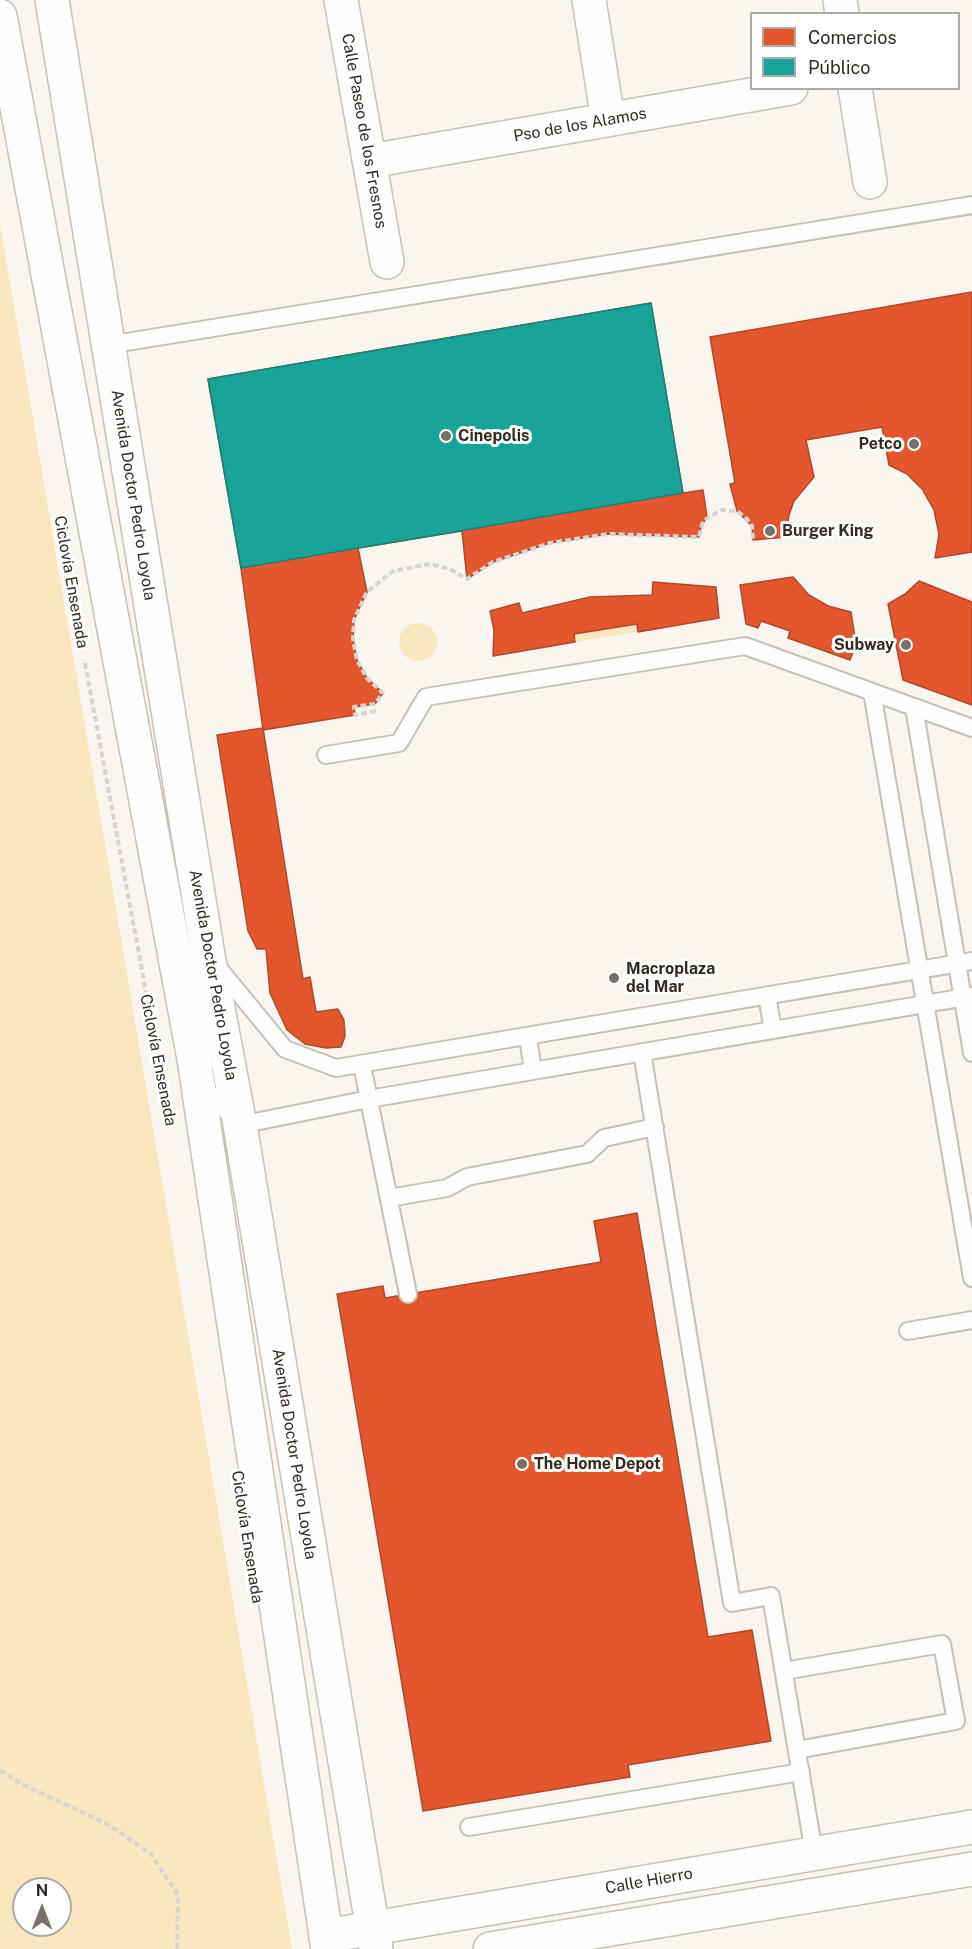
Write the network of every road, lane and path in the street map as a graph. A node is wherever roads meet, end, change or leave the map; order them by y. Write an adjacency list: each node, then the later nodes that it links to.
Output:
1 (52, 0): 12 (main road, Avenida Doctor Pedro Loyola)
2 (341, 0): 8 (main road, Calle Paseo de los Fresnos)
3 (589, 0): 7 (main road)
4 (0, 16): 30 (main road, Avenida Doctor Pedro Loyola)
5 (780, 90): 7 (main road, Pso de los Alamos)
6 (855, 90): 9 (main road)
7 (608, 120): 8 (main road, Pso de los Alamos)
8 (369, 161): 11 (main road, Calle Paseo de los Fresnos)
9 (870, 182)
10 (972, 205): 12 (lane)
11 (387, 262)
12 (108, 345): 20 (main road, Avenida Doctor Pedro Loyola)
13 (753, 540): 17 (path)
14 (84, 654): 33 (path, Ciclovía Ensenada)
15 (872, 692): 16 (lane); 19 (lane); 22 (lane)
16 (914, 706): 18 (lane); 21 (lane)
17 (376, 711)
18 (972, 728)
19 (326, 755)
20 (208, 955): 31 (lane); 35 (main road, Avenida Doctor Pedro Loyola)
21 (964, 962): 22 (lane); 24 (lane)
22 (920, 970): 23 (lane); 25 (lane)
23 (767, 996): 26 (lane); 27 (lane)
24 (967, 997): 25 (lane); 29 (lane)
25 (926, 1004): 26 (lane); 38 (lane)
26 (772, 1030): 28 (lane)
27 (528, 1037): 31 (lane); 32 (lane)
28 (642, 1052): 32 (lane); 36 (lane)
29 (972, 1053)
30 (194, 1059): 35 (lane); 51 (main road, Avenida Doctor Pedro Loyola)
31 (362, 1065): 34 (lane)
32 (533, 1071): 34 (lane)
33 (165, 1097)
34 (369, 1099): 35 (lane); 37 (lane)
35 (240, 1125): 50 (main road, Avenida Doctor Pedro Loyola)
36 (654, 1127): 37 (lane); 42 (lane)
37 (389, 1197): 39 (lane)
38 (972, 1278)
39 (408, 1294)
40 (972, 1320): 41 (lane)
41 (908, 1331)
42 (784, 1671): 43 (lane); 43 (lane)
43 (797, 1750): 45 (lane)
44 (0, 1770): 52 (path)
45 (801, 1772): 46 (lane); 48 (lane)
46 (469, 1827)
47 (972, 1827): 48 (main road, Calle Hierro)
48 (814, 1853): 50 (main road, Calle Hierro)
49 (972, 1869): 53 (main road)
50 (374, 1938): 51 (main road, Calle Hierro)
51 (327, 1942)
52 (177, 1949)
53 (490, 1949)

